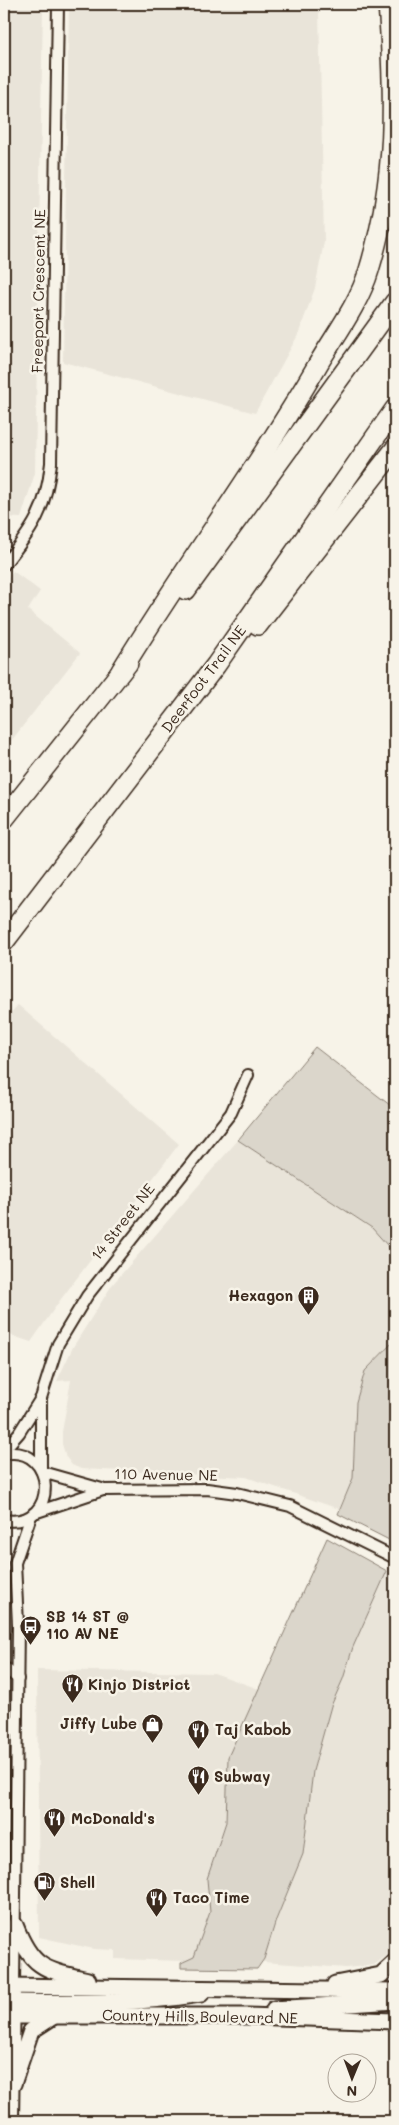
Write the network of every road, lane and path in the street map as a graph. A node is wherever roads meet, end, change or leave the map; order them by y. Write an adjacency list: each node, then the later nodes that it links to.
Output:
1 (58, 4): 8 (street, Freeport Crescent NE)
2 (388, 4): 4 (highway)
3 (395, 198): 4 (highway)
4 (369, 272): 10 (highway)
5 (395, 302): 10 (highway)
6 (395, 409): 9 (highway, Deerfoot Trail NE)
7 (395, 449): 9 (highway)
8 (4, 565)
9 (216, 665): 12 (highway, Deerfoot Trail NE)
10 (121, 671): 11 (highway)
11 (4, 819)
12 (4, 942)
13 (248, 1075): 14 (street, 14 Street NE)
14 (41, 1398): 15 (street, 14 Street NE); 17 (street, 14 Street NE)
15 (4, 1450)
16 (4, 1454): 17 (street)
17 (42, 1471): 18 (street, 110 Avenue NE); 19 (street, 14 Street NE)
18 (103, 1490): 19 (street, 110 Avenue NE); 21 (street, 110 Avenue NE)
19 (32, 1514): 20 (street, 110 Avenue NE); 23 (street)
20 (4, 1520)
21 (395, 1558)
22 (4, 1667): 23 (street)
23 (18, 1679): 24 (street)
24 (14, 1925): 26 (main road); 30 (street)
25 (395, 1962): 28 (main road)
26 (114, 1987): 27 (main road, Country Hills Boulevard NE); 30 (main road, Country Hills Boulevard NE)
27 (243, 1988): 28 (main road, Country Hills Boulevard NE); 30 (main road)
28 (309, 1989): 29 (main road, Country Hills Boulevard NE)
29 (395, 1991)
30 (8, 2001): 32 (main road, Country Hills Boulevard NE); 35 (street)
31 (395, 2002): 33 (main road)
32 (54, 2016): 33 (main road, Country Hills Boulevard NE); 35 (main road)
33 (248, 2016): 34 (main road, Country Hills Boulevard NE)
34 (395, 2022)
35 (13, 2084): 36 (street)
36 (12, 2121)

